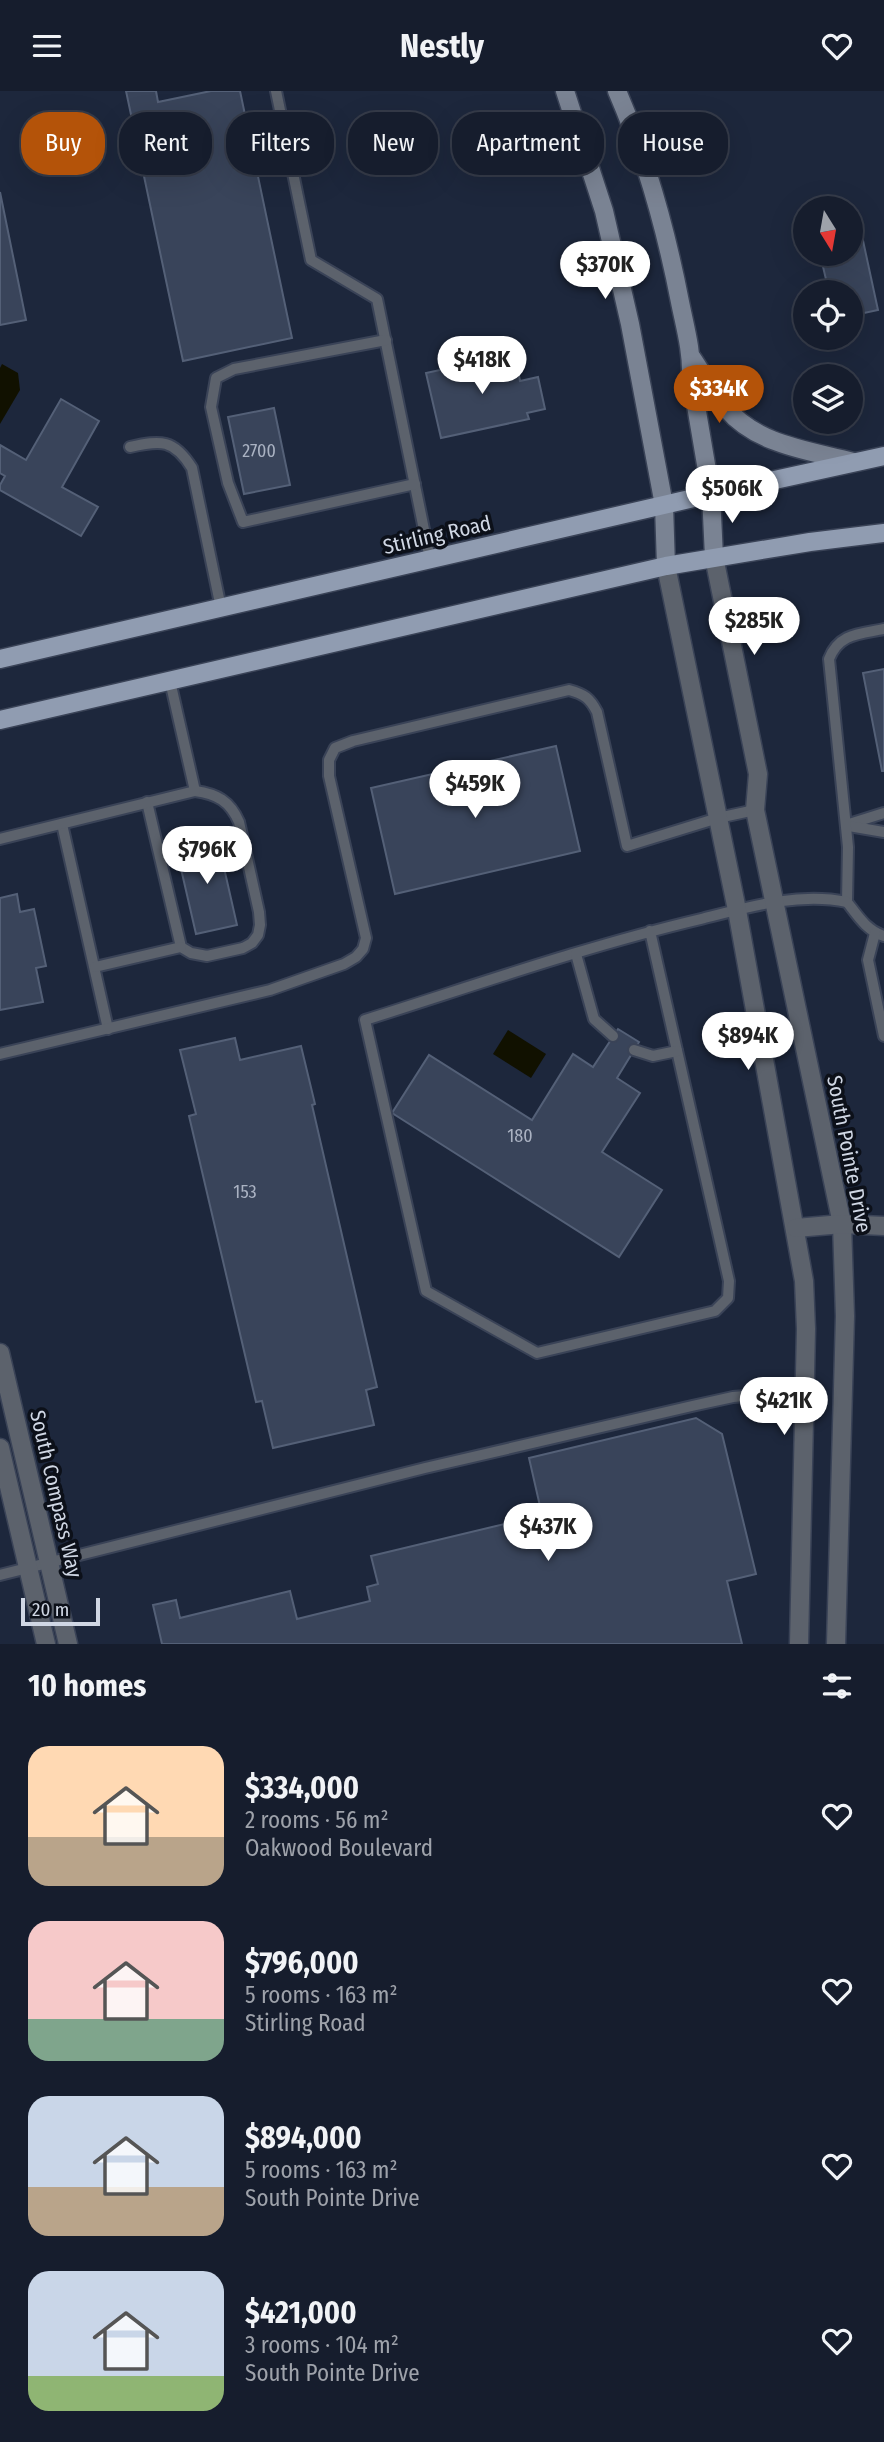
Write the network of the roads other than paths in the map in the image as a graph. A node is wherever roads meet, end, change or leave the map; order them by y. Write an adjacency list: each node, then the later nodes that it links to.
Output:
1 (276, 91): 4 (lane)
2 (565, 91): 11 (street)
3 (617, 91): 5 (street)
4 (386, 340): 9 (lane); 9 (lane)
5 (692, 358): 8 (street); 10 (street)
6 (130, 447): 16 (lane)
7 (884, 456): 8 (main road, Stirling Road)
8 (853, 462): 10 (main road, Stirling Road)
9 (415, 484): 14 (lane)
10 (711, 494): 11 (main road, Stirling Road); 13 (street)
11 (664, 505): 14 (main road, Stirling Road); 15 (street)
12 (884, 533): 13 (main road)
13 (714, 557): 15 (main road); 23 (street, South Pointe Drive)
14 (430, 559): 16 (main road, Stirling Road)
15 (666, 566): 19 (main road); 25 (street)
16 (221, 608): 18 (main road, Stirling Road)
17 (884, 629): 27 (lane)
18 (0, 659)
19 (170, 681): 20 (main road); 21 (lane)
20 (0, 720)
21 (195, 791): 22 (lane); 35 (lane)
22 (147, 802): 26 (lane); 35 (lane)
23 (755, 810): 25 (lane); 31 (street, South Pointe Drive)
24 (884, 813): 27 (lane)
25 (718, 818): 32 (street); 38 (lane)
26 (62, 824): 29 (lane); 37 (lane)
27 (846, 825): 28 (lane); 30 (lane)
28 (884, 832)
29 (0, 839)
30 (847, 902): 31 (lane); 34 (lane)
31 (773, 903): 32 (lane); 44 (street, South Pointe Drive)
32 (737, 910): 33 (lane); 46 (street)
33 (650, 931): 36 (lane); 42 (lane)
34 (879, 934): 40 (lane)
35 (181, 947): 37 (lane)
36 (576, 954): 39 (lane); 42 (lane)
37 (95, 967): 38 (lane)
38 (108, 1029): 43 (lane)
39 (613, 1036)
40 (884, 1036)
41 (634, 1050): 42 (lane)
42 (677, 1051)
43 (0, 1054)
44 (842, 1224): 45 (street); 46 (street); 56 (street, South Pointe Drive)
45 (884, 1226)
46 (796, 1227): 48 (street)
47 (0, 1353): 50 (street, South Compass Way)
48 (805, 1391): 50 (lane); 55 (street)
49 (0, 1448): 51 (street, South Compass Way)
50 (49, 1563): 51 (lane); 54 (street, South Compass Way)
51 (28, 1568): 52 (lane); 53 (street, South Compass Way)
52 (0, 1575)
53 (46, 1644)
54 (68, 1644)
55 (799, 1644)
56 (836, 1644)

